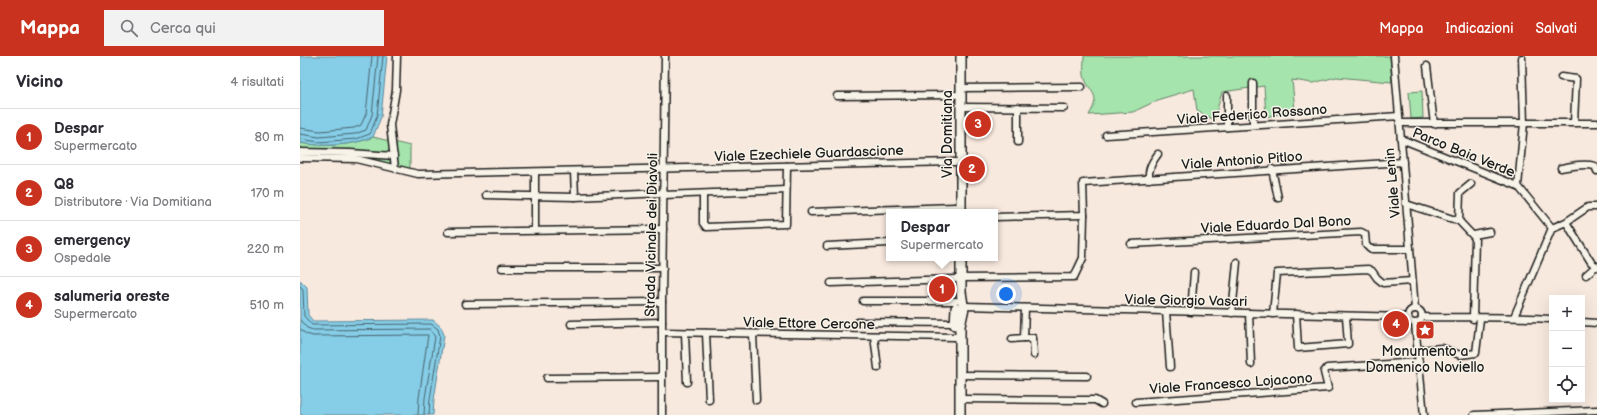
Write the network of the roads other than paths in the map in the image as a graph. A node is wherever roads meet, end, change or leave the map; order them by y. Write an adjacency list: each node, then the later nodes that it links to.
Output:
1 (397, 56): 30 (street)
2 (665, 56): 37 (street, Strada Vicinale dei Diavoli)
3 (955, 56): 11 (main road, Via Domitiana)
4 (961, 56): 11 (main road, Via Domitiana)
5 (1394, 56): 17 (street, Viale Lenin)
6 (1522, 58): 20 (street, Parco Baia Verde)
7 (1427, 66): 22 (street, Parco Baia Verde)
8 (1561, 77): 21 (street)
9 (1253, 83): 23 (street)
10 (1082, 87): 11 (street)
11 (958, 92): 12 (street); 14 (main road, Via Domitiana); 32 (main road, Via Domitiana)
12 (838, 96)
13 (1227, 96): 24 (street)
14 (961, 107): 15 (street); 54 (main road, Via Domitiana)
15 (1018, 107): 16 (street); 27 (street)
16 (1064, 108)
17 (1399, 116): 19 (street, Viale Lenin); 23 (street, Viale Federico Rossano)
18 (1597, 122): 21 (street, Parco Baia Verde)
19 (1400, 123): 22 (street, Parco Baia Verde); 26 (street, Viale Lenin)
20 (1524, 123): 21 (street, Parco Baia Verde); 22 (street, Parco Baia Verde); 44 (street, Parco Baia Verde)
21 (1574, 123)
22 (1434, 124)
23 (1253, 126): 24 (street, Viale Federico Rossano)
24 (1227, 127): 25 (street, Viale Federico Rossano)
25 (1106, 135)
26 (1401, 140): 33 (street, Viale Lenin); 44 (street, Parco Baia Verde)
27 (1018, 142)
28 (300, 152): 30 (street)
29 (1158, 154): 42 (street)
30 (394, 156): 35 (street)
31 (300, 158): 35 (street, Viale Ezechiele Guardascione)
32 (955, 162): 34 (street, Viale Ezechiele Guardascione); 55 (main road, Via Domitiana)
33 (1403, 162): 38 (street, Viale Antonio Pitloo); 52 (street, Viale Lenin)
34 (787, 166): 37 (street, Viale Ezechiele Guardascione); 45 (street)
35 (395, 168): 41 (street, Viale Ezechiele Guardascione)
36 (1561, 168): 40 (street)
37 (664, 169): 39 (street, Viale Ezechiele Guardascione); 46 (street, Strada Vicinale dei Diavoli)
38 (1272, 169): 42 (street, Viale Antonio Pitloo); 51 (street)
39 (574, 171): 41 (street, Viale Ezechiele Guardascione); 50 (street)
40 (1597, 171)
41 (535, 172): 49 (street)
42 (1149, 179): 58 (street, Viale Antonio Pitloo)
43 (1471, 184): 60 (street)
44 (1518, 186): 63 (street, Parco Baia Verde)
45 (786, 190): 47 (street); 47 (street)
46 (664, 194): 47 (street); 50 (street); 62 (street, Strada Vicinale dei Diavoli)
47 (703, 194)
48 (486, 195): 49 (street)
49 (535, 196): 50 (street); 64 (street)
50 (575, 197)
51 (1278, 198)
52 (1406, 204): 60 (street); 71 (street, Viale Lenin)
53 (1597, 207): 61 (street)
54 (957, 209)
55 (957, 209)
56 (886, 211): 57 (street)
57 (811, 212)
58 (1084, 215): 59 (street); 80 (street)
59 (998, 217)
60 (1459, 221): 67 (street)
61 (1566, 222): 63 (street); 75 (street)
62 (663, 228): 64 (street); 77 (street, Strada Vicinale dei Diavoli)
63 (1552, 228): 98 (street)
64 (535, 230): 65 (street)
65 (448, 232)
66 (1490, 232): 67 (street)
67 (1474, 235): 99 (street)
68 (886, 244): 70 (street)
69 (1131, 244): 71 (street, Viale Eduardo Dal Bono)
70 (827, 246)
71 (1410, 248): 81 (street, Viale Lenin)
72 (956, 261): 80 (main road)
73 (961, 261): 80 (main road)
74 (1237, 262): 91 (street)
75 (1596, 266): 79 (street)
76 (502, 268): 77 (street)
77 (663, 268): 84 (street, Strada Vicinale dei Diavoli)
78 (1194, 272): 90 (street)
79 (1586, 275)
80 (958, 278): 82 (street); 86 (main road)
81 (1412, 280): 88 (street, Viale Lenin); 93 (street)
82 (831, 283)
83 (863, 301): 86 (street, Viale Giorgio Vasari)
84 (662, 302): 85 (street); 101 (street, Strada Vicinale dei Diavoli)
85 (465, 304)
86 (960, 305): 87 (street, Viale Giorgio Vasari); 104 (main road); 122 (main road)
87 (1025, 308): 89 (street, Viale Giorgio Vasari); 114 (street)
88 (1415, 309): 96 (street); 97 (street)
89 (1166, 311): 90 (street, Viale Giorgio Vasari); 120 (street)
90 (1191, 312): 91 (street, Viale Giorgio Vasari)
91 (1232, 312): 92 (street, Viale Giorgio Vasari)
92 (1249, 313): 93 (street, Viale Giorgio Vasari); 119 (street)
93 (1273, 314): 94 (street, Viale Giorgio Vasari)
94 (1296, 314): 95 (street, Viale Giorgio Vasari); 95 (street)
95 (1346, 316): 96 (street, Viale Giorgio Vasari)
96 (1407, 316): 107 (street)
97 (1422, 317): 99 (street); 107 (street)
98 (1514, 317): 99 (street); 100 (street)
99 (1476, 319): 116 (street)
100 (1549, 319)
101 (662, 322): 106 (street); 108 (street, Strada Vicinale dei Diavoli)
102 (858, 322): 104 (street)
103 (1585, 322): 105 (street)
104 (956, 323): 113 (main road)
105 (1597, 323)
106 (571, 324)
107 (1415, 324): 116 (street)
108 (662, 332): 109 (street, Viale Ettore Cercone); 124 (street, Strada Vicinale dei Diavoli)
109 (685, 333): 110 (street, Viale Ettore Cercone); 126 (street)
110 (706, 333): 111 (street, Viale Ettore Cercone); 128 (street)
111 (753, 334): 112 (street, Viale Ettore Cercone); 129 (street)
112 (874, 336): 113 (street, Viale Ettore Cercone); 121 (street)
113 (955, 337): 134 (main road)
114 (1024, 338): 115 (street); 117 (street)
115 (1012, 339)
116 (1418, 350): 118 (street)
117 (1034, 355)
118 (1419, 362): 130 (street, Viale Francesco Lojacono); 136 (street)
119 (1251, 364)
120 (1170, 367)
121 (878, 368)
122 (960, 376): 123 (street); 127 (main road)
123 (1087, 376)
124 (662, 377): 125 (street); 133 (street, Strada Vicinale dei Diavoli)
125 (547, 378)
126 (687, 382)
127 (960, 399): 131 (street); 135 (main road)
128 (708, 400)
129 (756, 400)
130 (1136, 402)
131 (1102, 404)
132 (1597, 410): 137 (street)
133 (662, 415)
134 (955, 415)
135 (960, 415)
136 (1424, 415)
137 (1474, 415)

